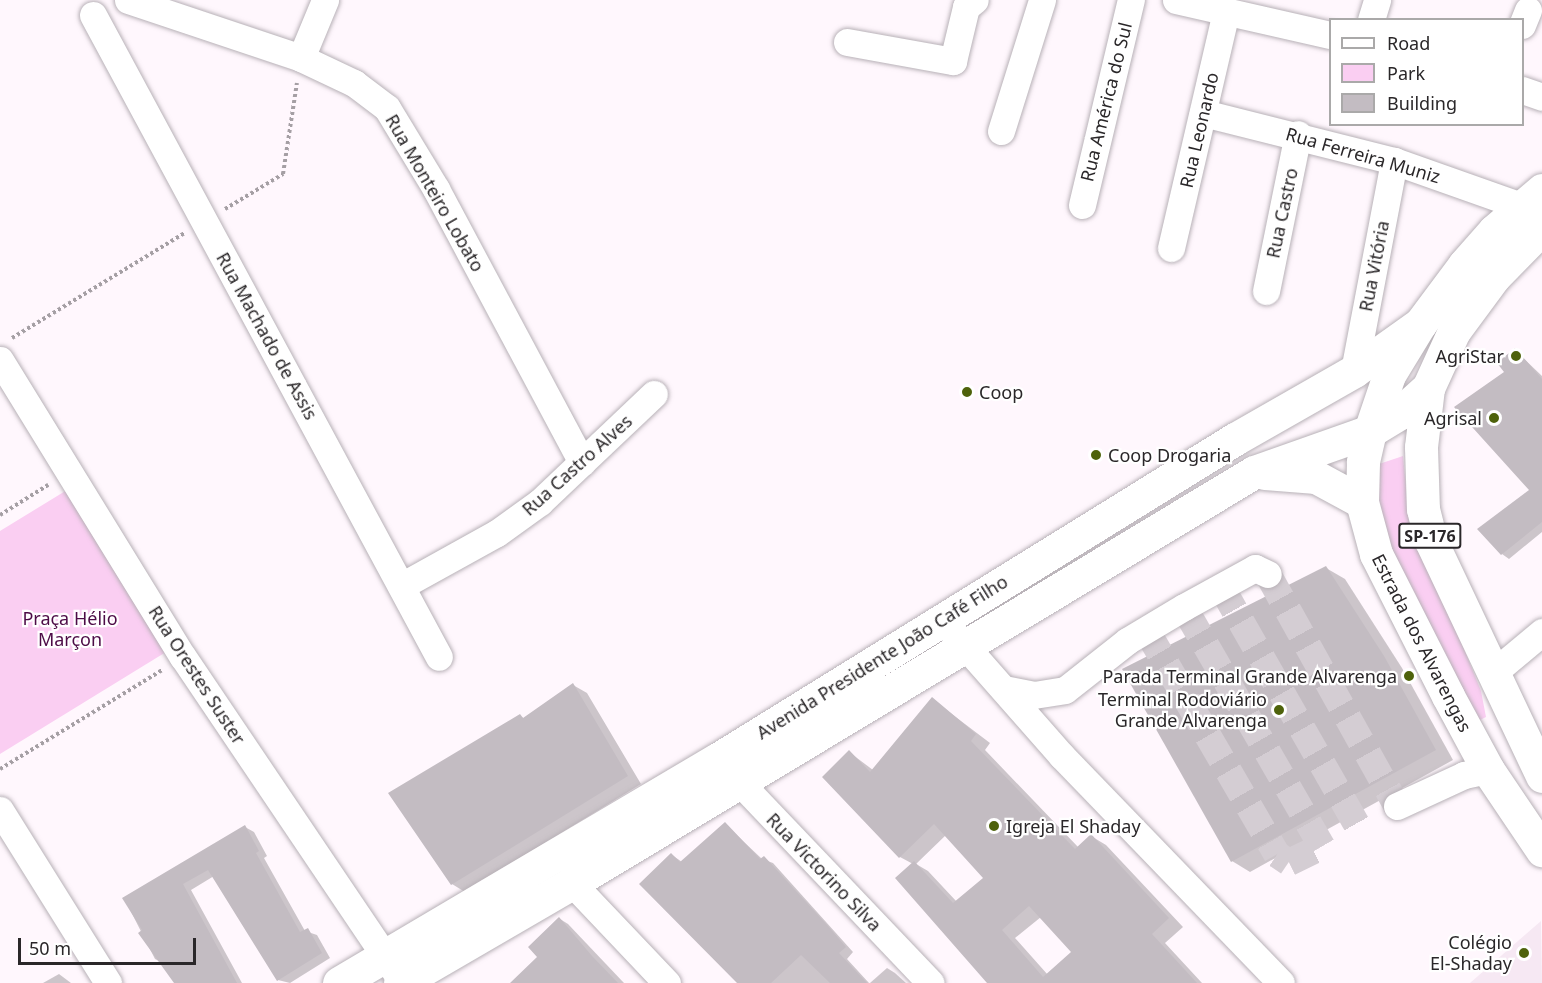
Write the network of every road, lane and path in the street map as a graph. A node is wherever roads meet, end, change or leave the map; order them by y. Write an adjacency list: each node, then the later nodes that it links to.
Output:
1 (117, 0): 9 (street)
2 (128, 0): 15 (street, Rua Monteiro Lobato)
3 (326, 0): 15 (street)
4 (975, 0): 14 (street)
5 (1042, 0): 19 (street)
6 (1131, 0): 22 (street, Rua América do Sul)
7 (1176, 0): 11 (street)
8 (1377, 0): 12 (street)
9 (88, 8): 38 (street, Rua Machado de Assis)
10 (1264, 10): 11 (street); 13 (street)
11 (1226, 12): 18 (street, Rua Leonardo)
12 (1372, 18)
13 (1329, 35)
14 (847, 42)
15 (301, 58): 32 (street, Rua Monteiro Lobato)
16 (1524, 91): 17 (street)
17 (1542, 97)
18 (1203, 114): 20 (street, Rua Ferreira Muniz); 24 (street, Rua Leonardo)
19 (1001, 131)
20 (1298, 134): 21 (street, Rua Ferreira Muniz); 25 (street, Rua Castro)
21 (1394, 161): 23 (street, Rua Ferreira Muniz); 28 (street, Rua Vitória)
22 (1082, 205)
23 (1535, 208): 26 (main road, Estrada dos Alvarengas / SP-176); 29 (main road, SP-176)
24 (1171, 248)
25 (1266, 291)
26 (1420, 324): 28 (main road, Avenida Presidente João Café Filho); 31 (main road, Estrada dos Alvarengas / SP-176)
27 (0, 360): 33 (street, Rua Orestes Suster)
28 (1354, 371): 39 (main road, Avenida Presidente João Café Filho)
29 (1428, 387): 31 (main road, Avenida Presidente João Café Filho); 44 (main road, SP-176)
30 (654, 394): 32 (street, Rua Castro Alves)
31 (1370, 431): 34 (main road, Avenida Presidente João Café Filho); 35 (main road, Estrada dos Alvarengas / SP-176)
32 (582, 462): 38 (street, Rua Castro Alves)
33 (69, 471): 36 (path); 42 (street, Rua Orestes Suster)
34 (1254, 472): 35 (main road); 41 (main road, Avenida Presidente João Café Filho)
35 (1362, 502): 47 (main road, Estrada dos Alvarengas / SP-176)
36 (0, 515)
37 (1268, 574): 45 (street)
38 (403, 585): 43 (street, Rua Machado de Assis)
39 (940, 621): 41 (street); 48 (main road, Avenida Presidente João Café Filho)
40 (1542, 632): 44 (street)
41 (968, 646): 45 (street); 48 (main road, Avenida Presidente João Café Filho)
42 (183, 657): 46 (path); 55 (street, Rua Orestes Suster)
43 (439, 657)
44 (1493, 673): 49 (main road, SP-176)
45 (1004, 689): 61 (street)
46 (0, 769)
47 (1488, 770): 50 (main road); 51 (street); 53 (main road, Estrada dos Alvarengas / SP-176)
48 (728, 771): 54 (main road, Avenida Presidente João Café Filho); 55 (main road, Avenida Presidente João Café Filho); 60 (street, Rua Victorino Silva)
49 (1542, 776)
50 (1542, 788)
51 (1397, 806)
52 (0, 810): 57 (street)
53 (1542, 850)
54 (572, 883): 56 (main road, Avenida Presidente João Café Filho); 59 (street)
55 (383, 955): 56 (street, Rua Orestes Suster); 58 (main road, Avenida Presidente João Café Filho)
56 (402, 982)
57 (108, 983)
58 (339, 983)
59 (667, 983)
60 (931, 983)
61 (1281, 983)

